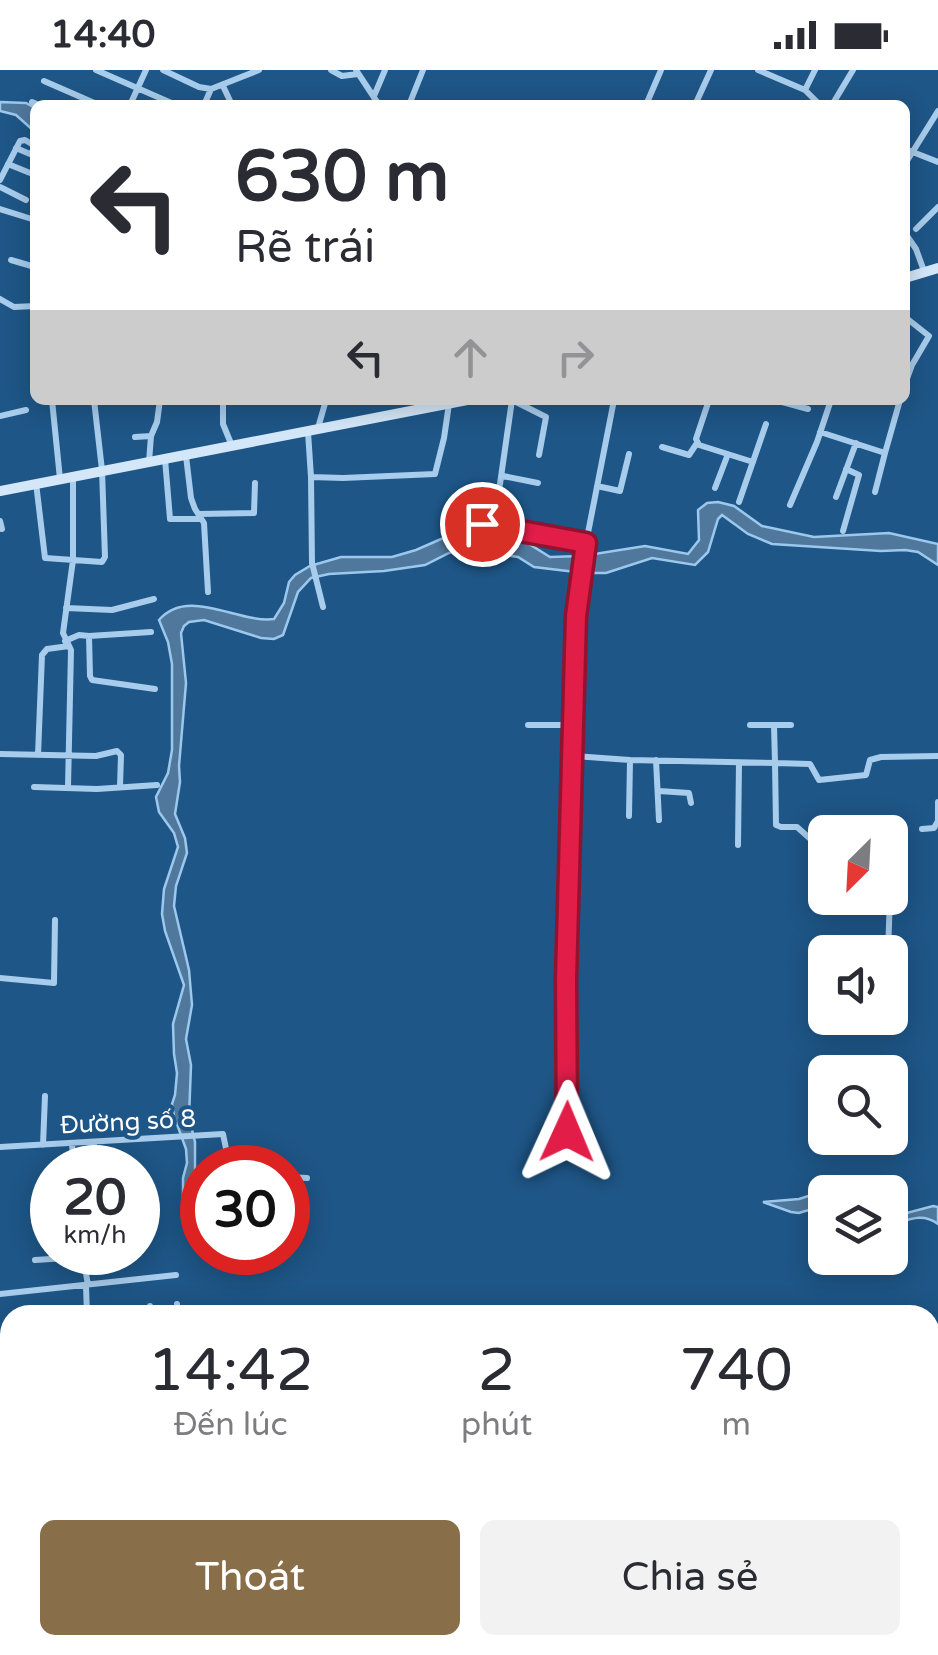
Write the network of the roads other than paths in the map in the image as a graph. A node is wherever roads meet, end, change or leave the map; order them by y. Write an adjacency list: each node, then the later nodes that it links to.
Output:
1 (96, 70): 17 (street)
2 (146, 70): 17 (street)
3 (164, 70): 18 (street)
4 (259, 70): 16 (street)
5 (331, 70): 13 (street)
6 (385, 70): 20 (street)
7 (423, 70): 27 (street)
8 (661, 70): 28 (street)
9 (710, 70): 29 (street)
10 (758, 70): 14 (street)
11 (816, 70): 19 (street)
12 (852, 70): 31 (street)
13 (357, 72): 20 (street)
14 (773, 72): 19 (street)
15 (44, 81): 21 (street)
16 (222, 86): 18 (street); 25 (street)
17 (137, 88): 22 (street); 23 (street)
18 (211, 89): 24 (street)
19 (805, 90): 30 (street)
20 (374, 97): 26 (street)
21 (88, 100)
22 (132, 100)
23 (165, 100)
24 (206, 100)
25 (229, 100)
26 (376, 100)
27 (411, 100)
28 (648, 100)
29 (697, 100)
30 (813, 100)
31 (835, 100)
32 (938, 112): 34 (street)
33 (30, 144): 37 (street)
34 (910, 149)
35 (910, 150): 36 (street)
36 (938, 162)
37 (8, 164): 38 (street); 39 (street)
38 (30, 173)
39 (0, 180)
40 (0, 188): 41 (street)
41 (26, 200)
42 (938, 207): 45 (street)
43 (0, 209): 44 (street)
44 (30, 218)
45 (916, 229)
46 (910, 241): 49 (street)
47 (11, 260): 48 (street)
48 (30, 266)
49 (934, 272)
50 (0, 298): 51 (street)
51 (30, 306)
52 (910, 321): 53 (street)
53 (910, 373)
54 (53, 405): 93 (street)
55 (95, 405): 89 (street)
56 (161, 405): 75 (street)
57 (223, 405): 78 (street)
58 (324, 405): 72 (street)
59 (444, 405): 72 (main road)
60 (449, 405): 92 (street)
61 (511, 405): 91 (street)
62 (522, 405): 84 (street)
63 (613, 405): 97 (street)
64 (707, 405): 76 (street)
65 (793, 405): 68 (street)
66 (829, 405): 73 (street)
67 (899, 405): 80 (street)
68 (808, 409)
69 (26, 410): 70 (street)
70 (0, 416)
71 (766, 424): 87 (street)
72 (313, 430): 78 (main road); 92 (street)
73 (820, 432): 77 (street); 103 (street)
74 (135, 436): 75 (street)
75 (151, 436): 86 (street)
76 (696, 442): 79 (street); 82 (street)
77 (856, 443): 80 (street); 88 (street)
78 (232, 446): 83 (main road)
79 (662, 447)
80 (885, 453): 100 (street)
81 (628, 454): 97 (street)
82 (728, 454): 87 (street); 98 (street)
83 (186, 455): 85 (main road); 104 (street)
84 (540, 455)
85 (165, 459): 86 (main road); 104 (street)
86 (149, 462): 89 (main road)
87 (752, 462): 102 (street)
88 (846, 469): 101 (street); 107 (street)
89 (102, 470): 90 (main road); 109 (street)
90 (73, 476): 93 (main road); 109 (street)
91 (502, 476): 95 (street); 106 (street)
92 (311, 477): 112 (street)
93 (60, 478): 96 (main road)
94 (255, 483): 104 (street)
95 (538, 483)
96 (36, 484): 99 (main road); 109 (street)
97 (597, 486): 108 (street)
98 (715, 488)
99 (0, 491)
100 (875, 492)
101 (836, 498)
102 (739, 502)
103 (790, 504)
104 (200, 517): 110 (street)
105 (482, 524): 106 (street)
106 (494, 526): 108 (street)
107 (843, 530)
108 (585, 547): 119 (street)
109 (73, 560): 113 (street)
110 (208, 592)
111 (154, 599): 113 (street)
112 (323, 607)
113 (66, 608): 116 (street)
114 (151, 632): 115 (street)
115 (90, 636): 116 (street); 117 (street)
116 (67, 644): 124 (street); 125 (street)
117 (155, 689)
118 (528, 725): 119 (street)
119 (574, 725): 126 (street)
120 (750, 725): 121 (street)
121 (774, 725): 122 (street); 131 (street)
122 (790, 725)
123 (0, 754): 124 (street)
124 (38, 755): 125 (street)
125 (68, 756): 134 (street); 135 (street)
126 (574, 756): 128 (street); 148 (street)
127 (938, 756): 131 (street)
128 (630, 760): 129 (street); 139 (street)
129 (656, 760): 130 (street); 136 (street)
130 (739, 763): 131 (street); 144 (street)
131 (775, 763): 143 (street)
132 (157, 785): 134 (street)
133 (34, 787): 135 (street)
134 (120, 787): 135 (street)
135 (68, 788)
136 (659, 791): 138 (street); 140 (street)
137 (938, 802): 141 (street)
138 (691, 803)
139 (628, 816)
140 (659, 820)
141 (938, 821): 142 (street)
142 (922, 830)
143 (808, 836)
144 (738, 846)
145 (55, 920): 146 (street)
146 (0, 978)
147 (45, 1096): 151 (street)
148 (567, 1132)
149 (94, 1143): 150 (street, Đường số 8); 152 (street, Đường số 8)
150 (72, 1144): 151 (street, Đường số 8)
151 (44, 1145)
152 (226, 1145)
153 (30, 1146): 154 (street, Đường số 8)
154 (0, 1147)
155 (85, 1275): 157 (street)
156 (176, 1275): 157 (street)
157 (87, 1286): 158 (street); 159 (street)
158 (0, 1294)
159 (87, 1305)

